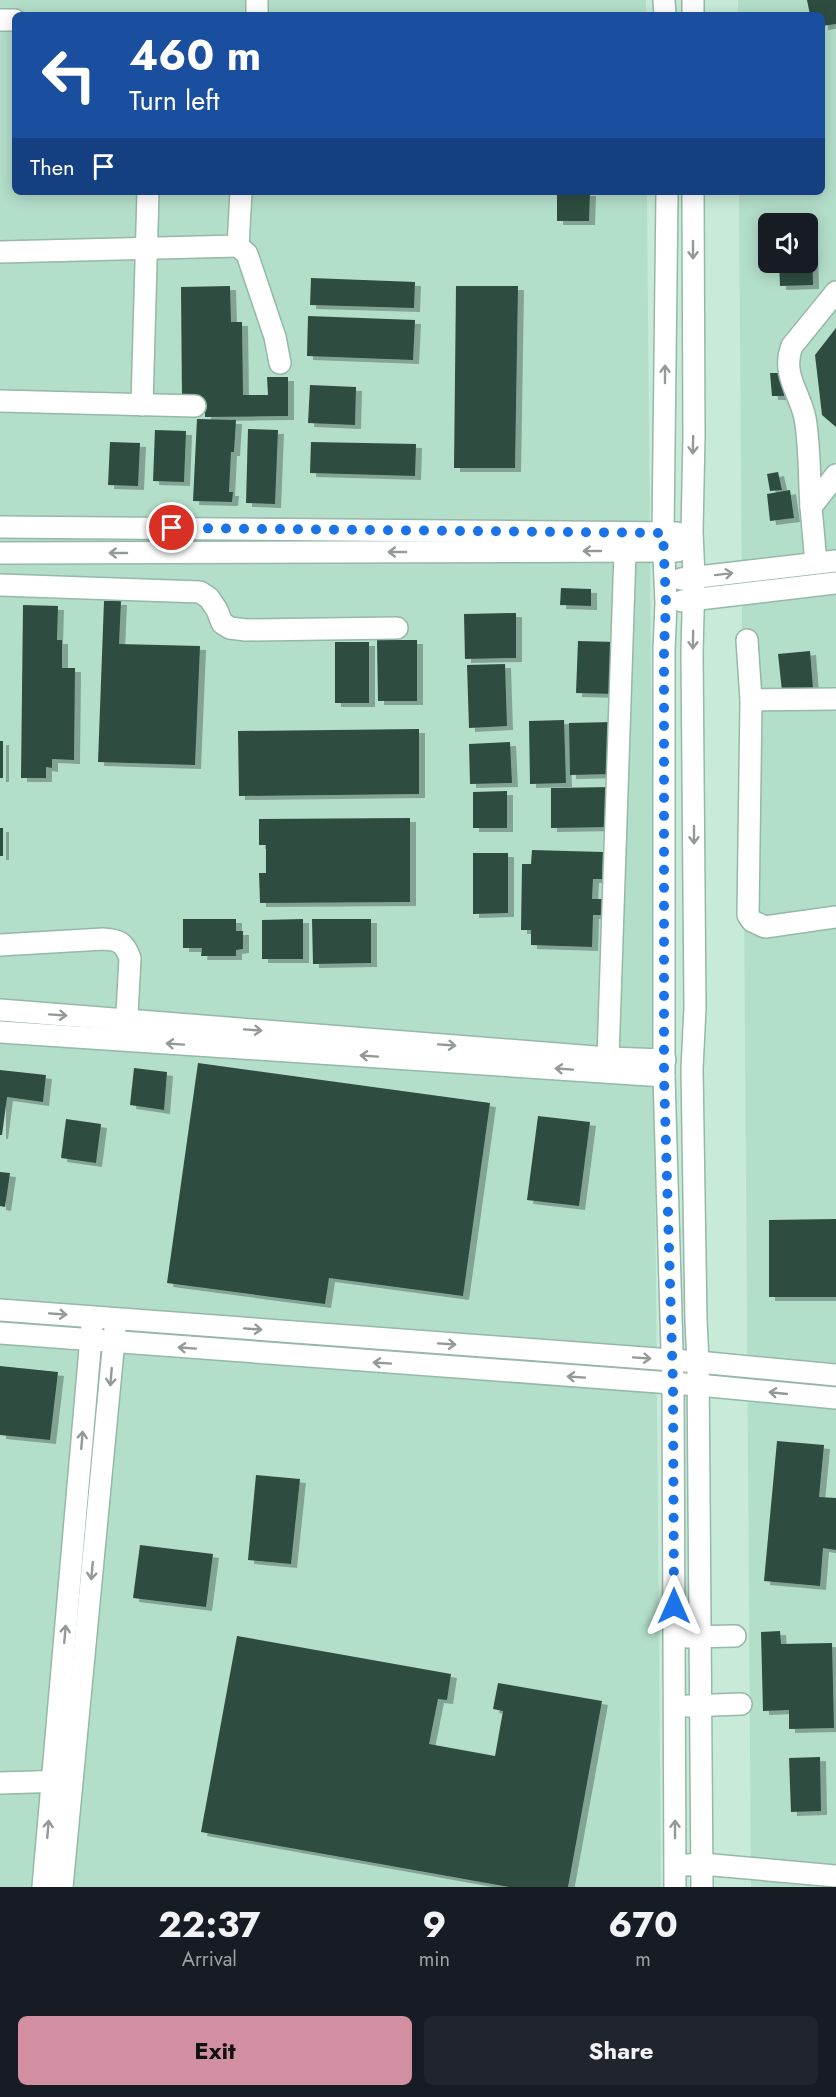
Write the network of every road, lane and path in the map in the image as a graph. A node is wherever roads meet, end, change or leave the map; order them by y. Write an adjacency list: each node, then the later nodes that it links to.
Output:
1 (148, 195): 6 (street)
2 (242, 195): 5 (street)
3 (667, 195): 17 (street, one-way to 3)
4 (693, 195): 16 (street, one-way to 16)
5 (238, 246): 6 (street); 9 (street)
6 (146, 249): 7 (street); 11 (street)
7 (0, 252)
8 (836, 292): 14 (street)
9 (280, 363)
10 (0, 401): 11 (street)
11 (142, 405): 12 (street)
12 (195, 406)
13 (836, 475): 14 (street)
14 (811, 507): 20 (street)
15 (0, 527): 17 (street)
16 (692, 541): 17 (street); 21 (street)
17 (663, 542): 18 (street); 22 (street)
18 (625, 552): 19 (street, one-way to 19); 36 (street)
19 (0, 553)
20 (826, 562): 21 (street, one-way to 20)
21 (694, 577): 22 (street); 25 (street)
22 (666, 580): 26 (street)
23 (836, 583): 25 (street)
24 (0, 585): 27 (street)
25 (694, 600): 26 (street); 45 (street, one-way to 45)
26 (666, 603): 37 (street)
27 (397, 627)
28 (747, 640): 30 (street)
29 (836, 699): 30 (street)
30 (751, 700): 31 (street)
31 (836, 917)
32 (0, 945): 34 (street)
33 (0, 1010): 34 (street, one-way to 34)
34 (126, 1030): 35 (street); 36 (street, one-way to 36); 37 (street, one-way to 34)
35 (0, 1032)
36 (608, 1058): 37 (street)
37 (664, 1068): 44 (street)
38 (0, 1310): 39 (street, one-way to 39)
39 (92, 1317): 40 (street); 42 (street)
40 (116, 1319): 43 (street); 44 (street, one-way to 44)
41 (0, 1333): 42 (street)
42 (90, 1340): 43 (street); 56 (street, one-way to 42)
43 (114, 1342): 47 (street, one-way to 43); 56 (street, one-way to 56)
44 (673, 1360): 45 (street); 47 (street)
45 (698, 1362): 46 (street); 48 (street)
46 (836, 1375)
47 (673, 1385): 48 (street); 52 (street)
48 (698, 1385): 49 (street, one-way to 48); 51 (street)
49 (836, 1398)
50 (735, 1636): 51 (street)
51 (701, 1637): 52 (street); 54 (street)
52 (674, 1638): 55 (street)
53 (741, 1704): 54 (street)
54 (701, 1705): 55 (street); 58 (street)
55 (675, 1706): 59 (street, one-way to 55)
56 (62, 1782): 57 (street); 61 (street, one-way to 56); 62 (street)
57 (0, 1783)
58 (702, 1864): 59 (street); 60 (street); 63 (street)
59 (675, 1876)
60 (836, 1876)
61 (43, 1887)
62 (62, 1887)
63 (702, 1887)

